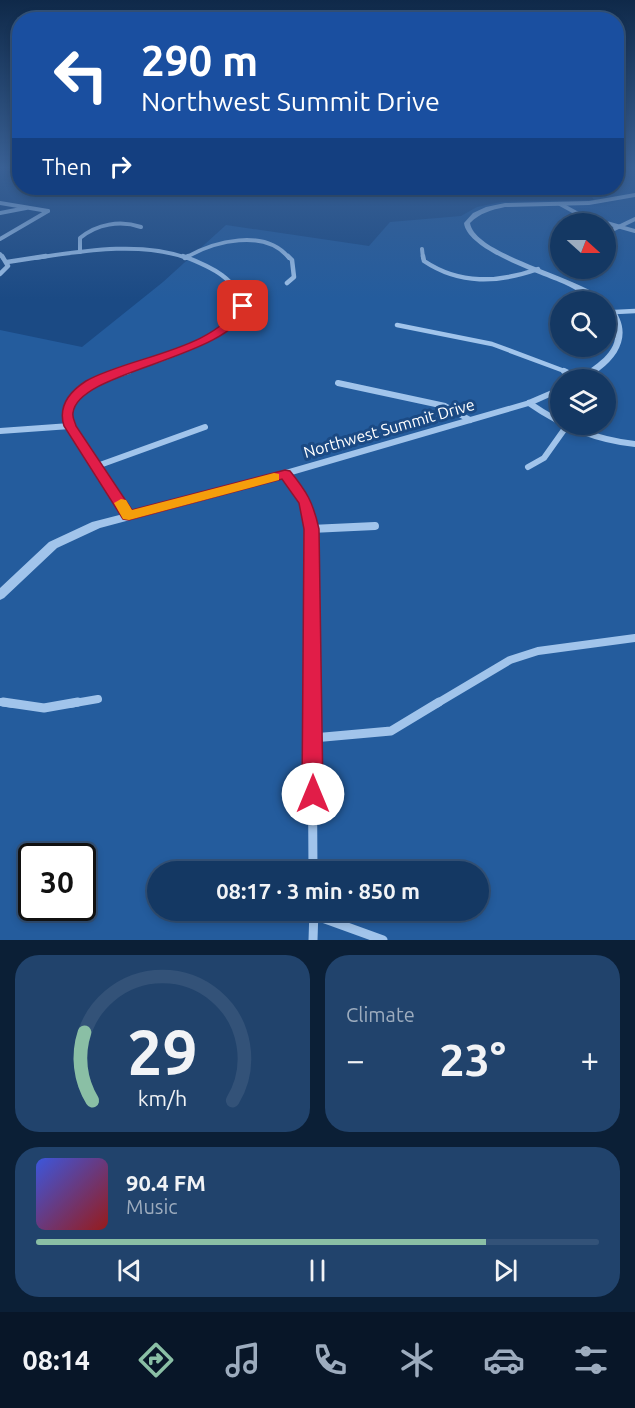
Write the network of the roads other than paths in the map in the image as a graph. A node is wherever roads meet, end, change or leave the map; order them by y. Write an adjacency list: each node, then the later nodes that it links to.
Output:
1 (47, 211): 8 (street)
2 (483, 211): 14 (street)
3 (571, 211): 5 (street)
4 (635, 219): 5 (street)
5 (617, 226): 7 (street)
6 (141, 227): 10 (street)
7 (635, 231)
8 (1, 238)
9 (422, 249): 14 (street)
10 (80, 252): 12 (street); 13 (street)
11 (0, 254): 13 (street)
12 (185, 258): 16 (street); 31 (street)
13 (7, 262): 15 (street)
14 (538, 269): 17 (street)
15 (0, 274)
16 (287, 283)
17 (585, 291)
18 (635, 311): 19 (street)
19 (616, 312)
20 (616, 314): 22 (street)
21 (398, 325): 24 (street)
22 (616, 353)
23 (612, 357): 25 (street)
24 (562, 369)
25 (596, 369)
26 (338, 383): 30 (street)
27 (550, 394): 28 (street, Northwest Summit Drive)
28 (529, 403): 29 (street); 30 (street, Northwest Summit Drive)
29 (550, 417)
30 (470, 420): 39 (street, Northwest Summit Drive)
31 (70, 426): 33 (street); 37 (street)
32 (205, 427): 37 (street)
33 (0, 431)
34 (560, 435): 38 (street)
35 (591, 435): 36 (street)
36 (635, 444)
37 (97, 466): 40 (street)
38 (528, 467)
39 (285, 474): 40 (street, Northwest Summit Drive); 42 (street)
40 (129, 516): 43 (street, Northwest Summit Drive)
41 (375, 526): 42 (street)
42 (311, 529): 47 (street)
43 (0, 595)
44 (635, 638): 47 (street)
45 (98, 699): 46 (street)
46 (0, 702)
47 (313, 738): 48 (street)
48 (313, 861)
49 (314, 921): 51 (street)
50 (334, 921): 52 (street)
51 (313, 940)
52 (382, 940)

